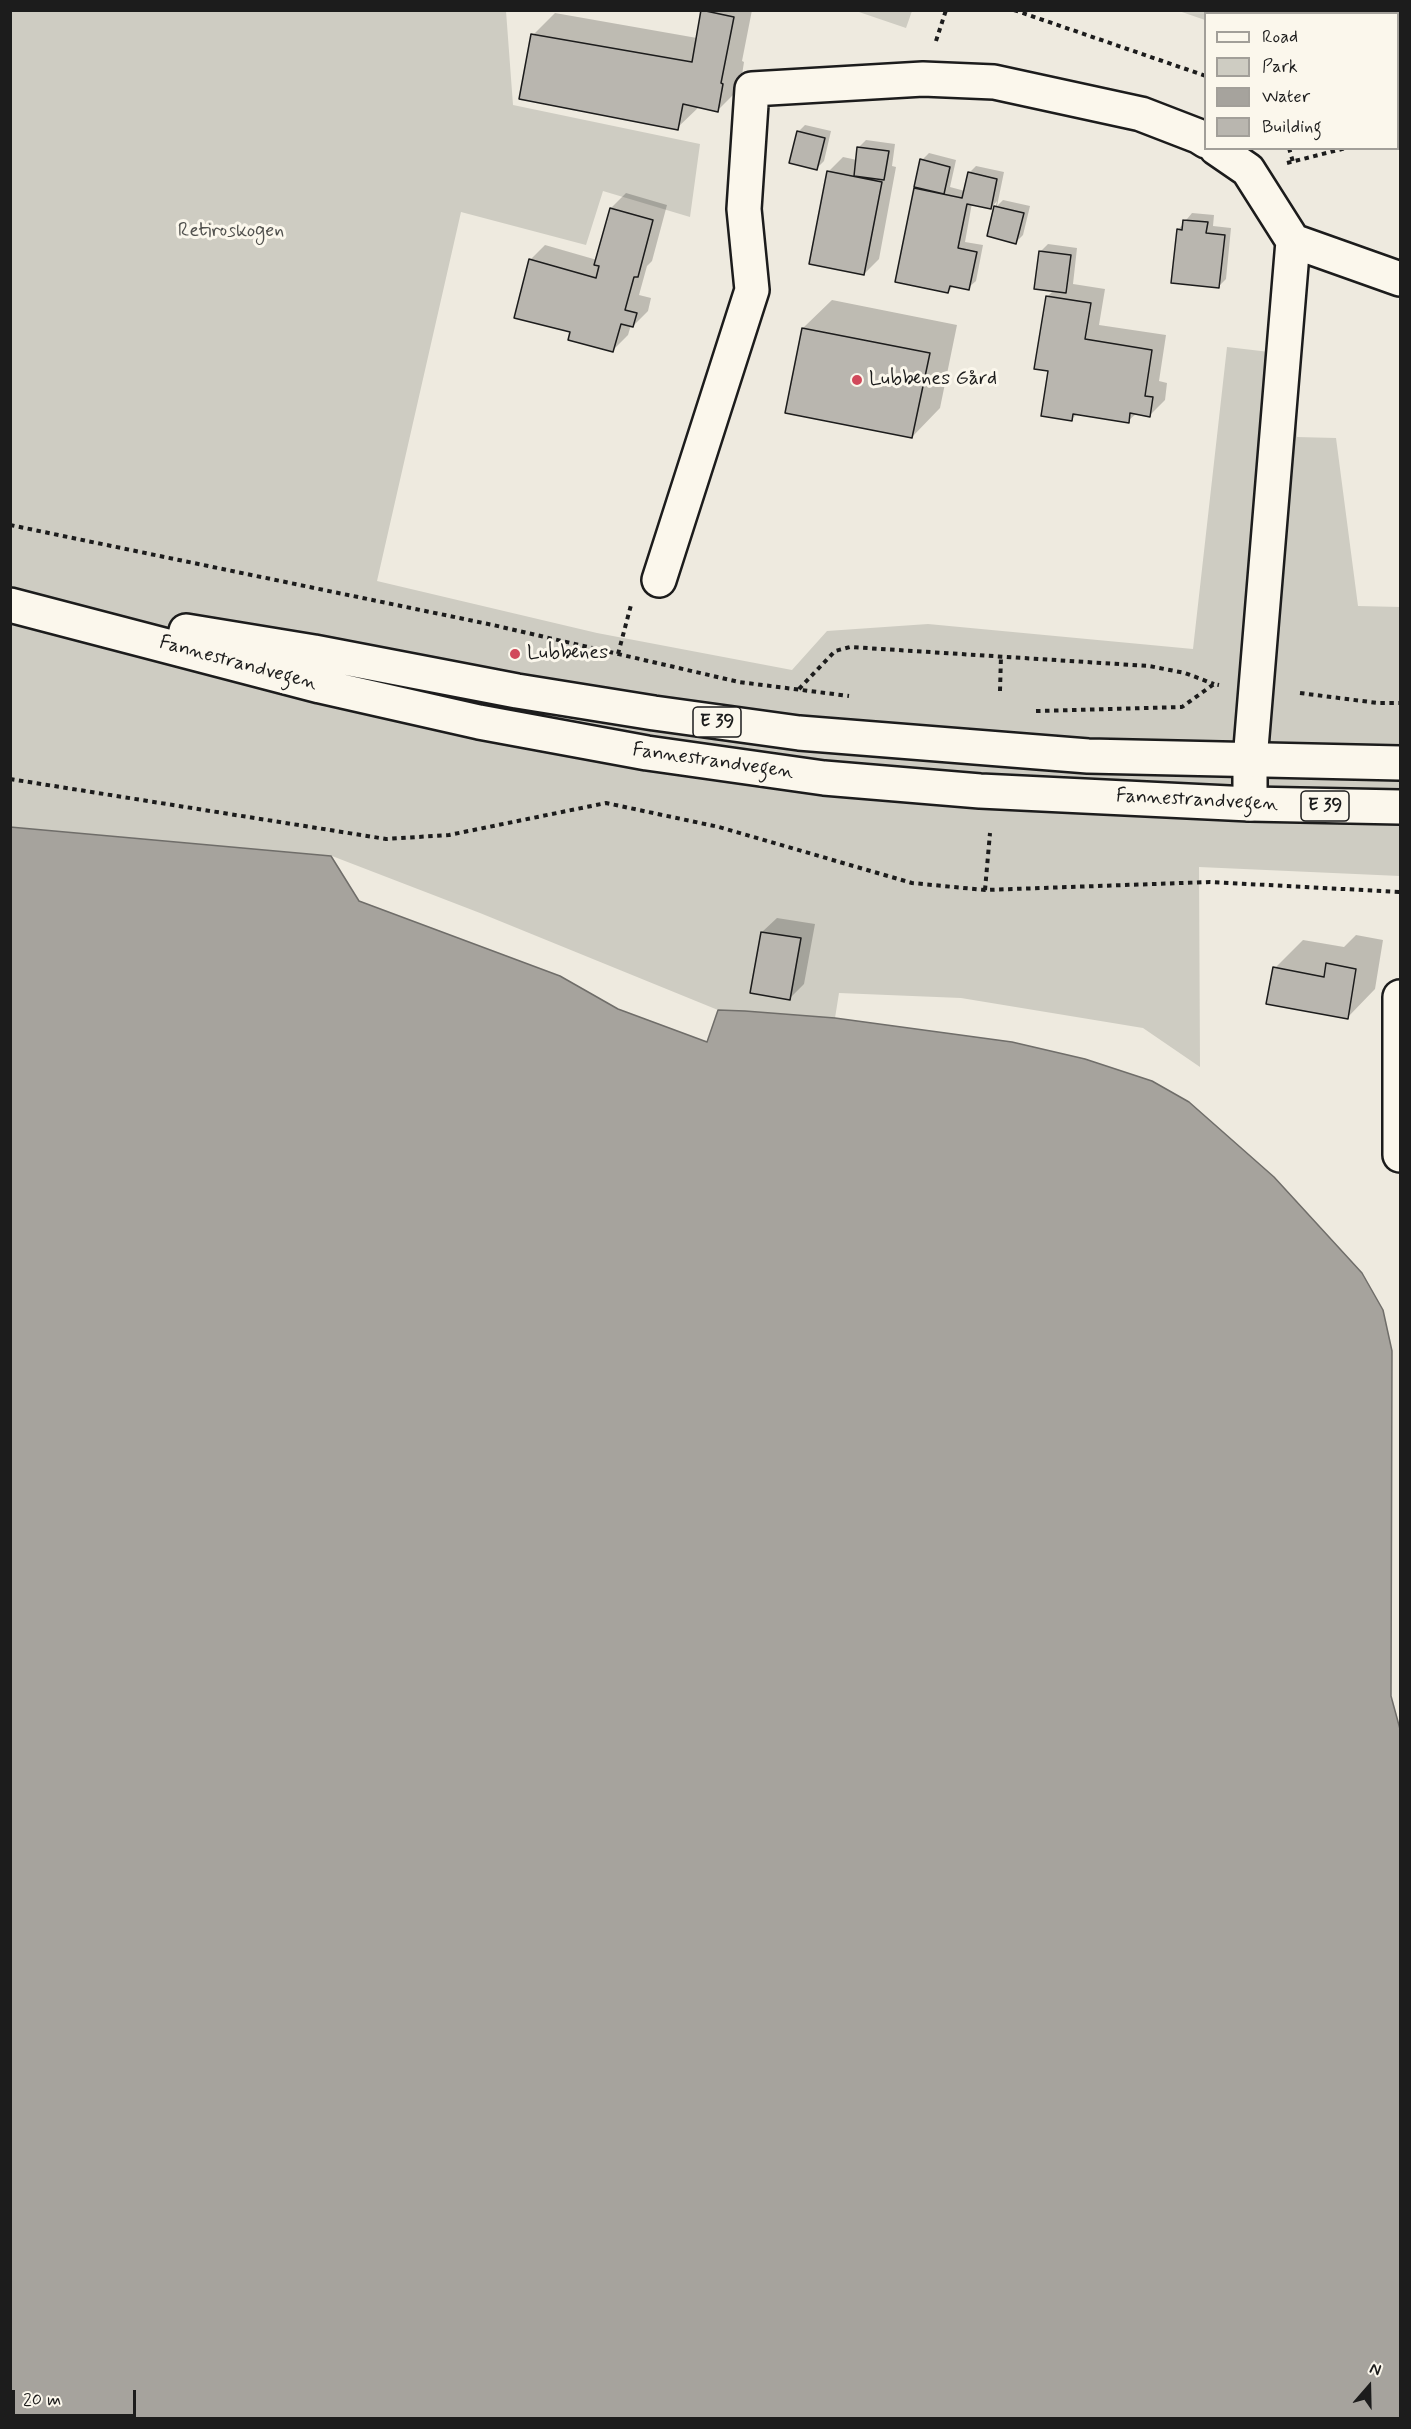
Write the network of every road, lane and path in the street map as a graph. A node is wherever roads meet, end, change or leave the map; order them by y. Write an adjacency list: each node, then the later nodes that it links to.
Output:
1 (1014, 10): 3 (path)
2 (1036, 12): 3 (path)
3 (1034, 18): 4 (path)
4 (1204, 75)
5 (1204, 140): 14 (main road)
6 (1219, 150): 10 (main road)
7 (1290, 150): 9 (path)
8 (1338, 150): 9 (path)
9 (1293, 162): 10 (path)
10 (1248, 170): 11 (main road)
11 (1293, 241): 12 (main road); 26 (main road)
12 (1401, 279)
13 (10, 525): 16 (path)
14 (659, 580): 16 (path)
15 (26, 609): 26 (main road, Fannestrandvegen / E 39); 29 (main road, Fannestrandvegen / E 39)
16 (618, 654): 20 (path)
17 (1001, 656): 18 (path); 20 (path); 21 (path)
18 (1214, 684): 19 (path); 25 (path)
19 (1226, 686)
20 (798, 689): 23 (path)
21 (1000, 691)
22 (1300, 693): 24 (path)
23 (857, 697)
24 (1401, 703)
25 (1028, 710)
26 (1250, 759): 27 (main road, Fannestrandvegen / E 39); 29 (main road)
27 (1401, 763)
28 (10, 779): 32 (path)
29 (1250, 804): 30 (main road, Fannestrandvegen / E 39)
30 (1401, 807)
31 (990, 833): 32 (path)
32 (985, 890): 33 (path)
33 (1401, 892)
34 (1401, 997): 35 (main road)
35 (1400, 1053): 36 (main road)
36 (1401, 1155)

